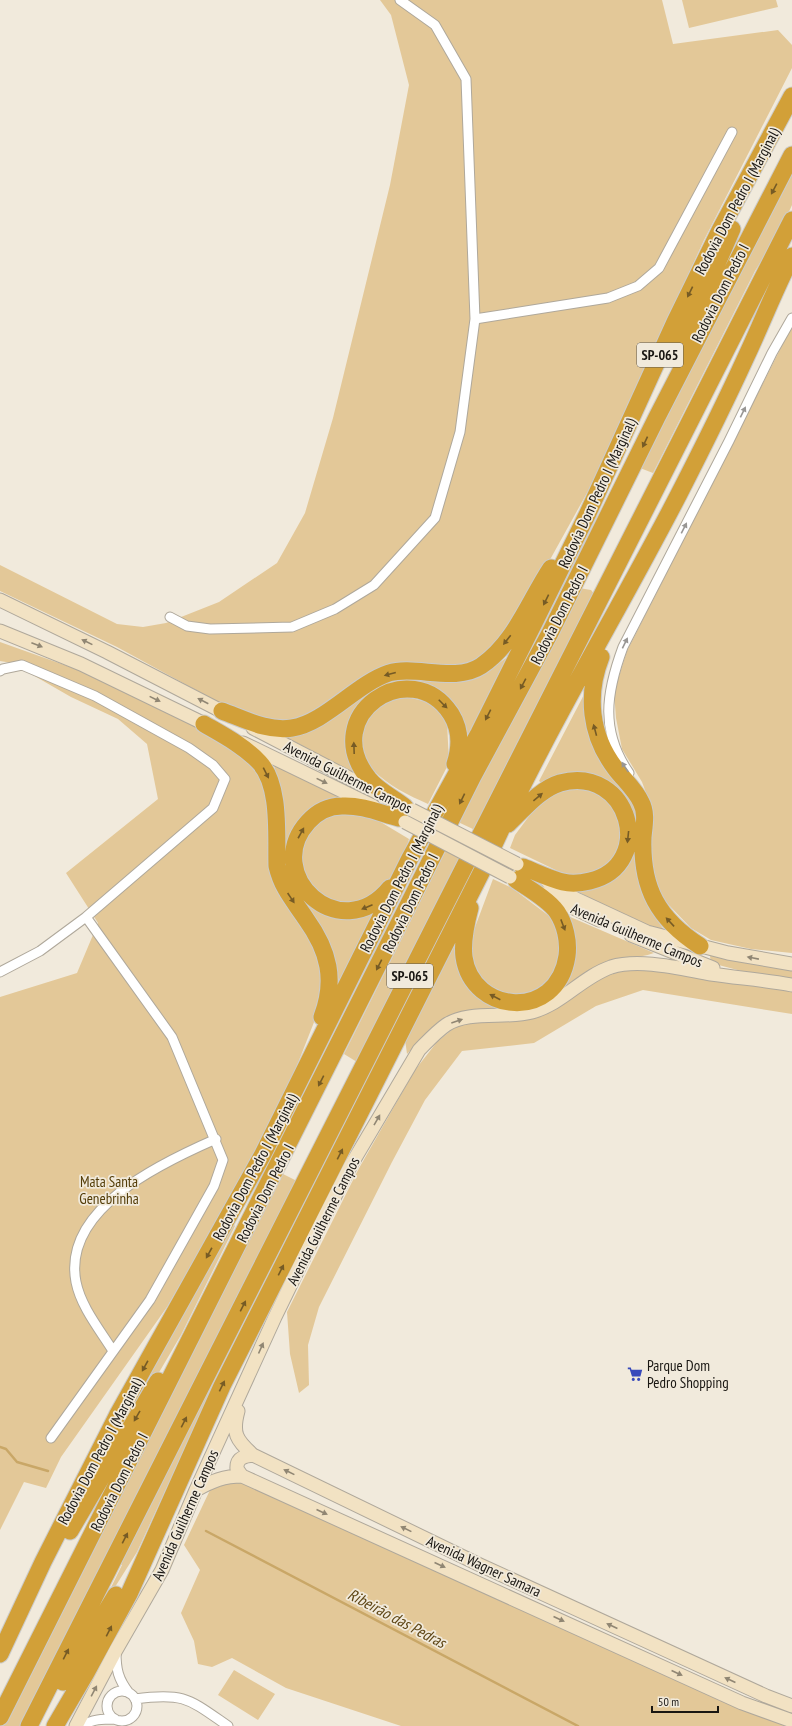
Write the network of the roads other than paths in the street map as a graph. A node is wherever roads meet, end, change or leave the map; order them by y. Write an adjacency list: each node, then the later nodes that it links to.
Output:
1 (400, 0): 9 (street)
2 (790, 100): 11 (highway); 12 (highway, Rodovia Dom Pedro I (Marginal) / SP-065, one-way to 12)
3 (732, 132): 9 (street)
4 (792, 155): 11 (highway, Rodovia Dom Pedro I / SP-065, one-way to 11)
5 (792, 220): 52 (highway, Rodovia Dom Pedro I / SP-065, one-way to 5)
6 (792, 256): 10 (highway)
7 (792, 278): 10 (highway)
8 (792, 318): 21 (street, one-way to 8)
9 (475, 319): 15 (street)
10 (746, 356): 14 (highway, SP-065)
11 (657, 417): 35 (highway, Rodovia Dom Pedro I / SP-065, one-way to 35)
12 (588, 513): 18 (highway, one-way to 18); 20 (highway, Rodovia Dom Pedro I (Marginal) / SP-065, one-way to 20)
13 (0, 600): 18 (main road, Avenida Guilherme Campos, one-way to 13)
14 (622, 601): 21 (highway, one-way to 14); 23 (highway, SP-065)
15 (170, 617)
16 (0, 631): 19 (main road, Avenida Guilherme Campos, one-way to 19)
17 (0, 671): 27 (street)
18 (222, 711): 22 (main road, Avenida Guilherme Campos)
19 (204, 724): 22 (main road, Avenida Guilherme Campos, one-way to 22); 34 (highway, one-way to 34)
20 (442, 798): 22 (highway, one-way to 20); 24 (highway, Rodovia Dom Pedro I (Marginal) / SP-065)
21 (641, 802): 28 (highway, one-way to 21)
22 (405, 814): 24 (highway, one-way to 22); 26 (main road, Avenida Guilherme Campos, bridge)
23 (499, 833): 25 (highway, SP-065); 26 (highway, one-way to 26)
24 (410, 858): 34 (highway, Rodovia Dom Pedro I (Marginal) / SP-065)
25 (482, 871): 26 (highway, one-way to 25); 38 (highway, SP-065, one-way to 25)
26 (517, 872): 28 (main road, Avenida Guilherme Campos); 31 (main road, Avenida Guilherme Campos)
27 (86, 917): 30 (street); 33 (street)
28 (700, 946): 29 (main road, Avenida Guilherme Campos, one-way to 28)
29 (792, 964)
30 (0, 972)
31 (759, 980): 32 (main road, Avenida Guilherme Campos); 37 (main road, Avenida Guilherme Campos, one-way to 31)
32 (792, 985)
33 (216, 1139): 36 (street); 36 (street)
34 (262, 1156): 44 (highway, Rodovia Dom Pedro I (Marginal) / SP-065, one-way to 44)
35 (223, 1276): 45 (highway, one-way to 45); 48 (highway, Rodovia Dom Pedro I / SP-065)
36 (113, 1351): 39 (street)
37 (247, 1381): 40 (main road, Avenida Wagner Samara); 42 (main road, Avenida Guilherme Campos)
38 (205, 1422): 53 (highway); 54 (highway, SP-065, one-way to 38)
39 (51, 1438)
40 (253, 1455): 41 (main road); 47 (main road, Avenida Wagner Samara, one-way to 40)
41 (242, 1476): 42 (main road, Avenida Wagner Samara); 50 (main road, Avenida Wagner Samara, one-way to 50)
42 (196, 1490): 43 (main road, Avenida Guilherme Campos)
43 (116, 1650): 46 (street); 55 (main road, Avenida Guilherme Campos, one-way to 43)
44 (0, 1654)
45 (0, 1661)
46 (132, 1696): 49 (street); 51 (street); 57 (street)
47 (792, 1706)
48 (0, 1717)
49 (115, 1719): 51 (street); 56 (street)
50 (792, 1721)
51 (129, 1723)
52 (30, 1726)
53 (35, 1726)
54 (55, 1726)
55 (76, 1726)
56 (82, 1726)
57 (228, 1726)

